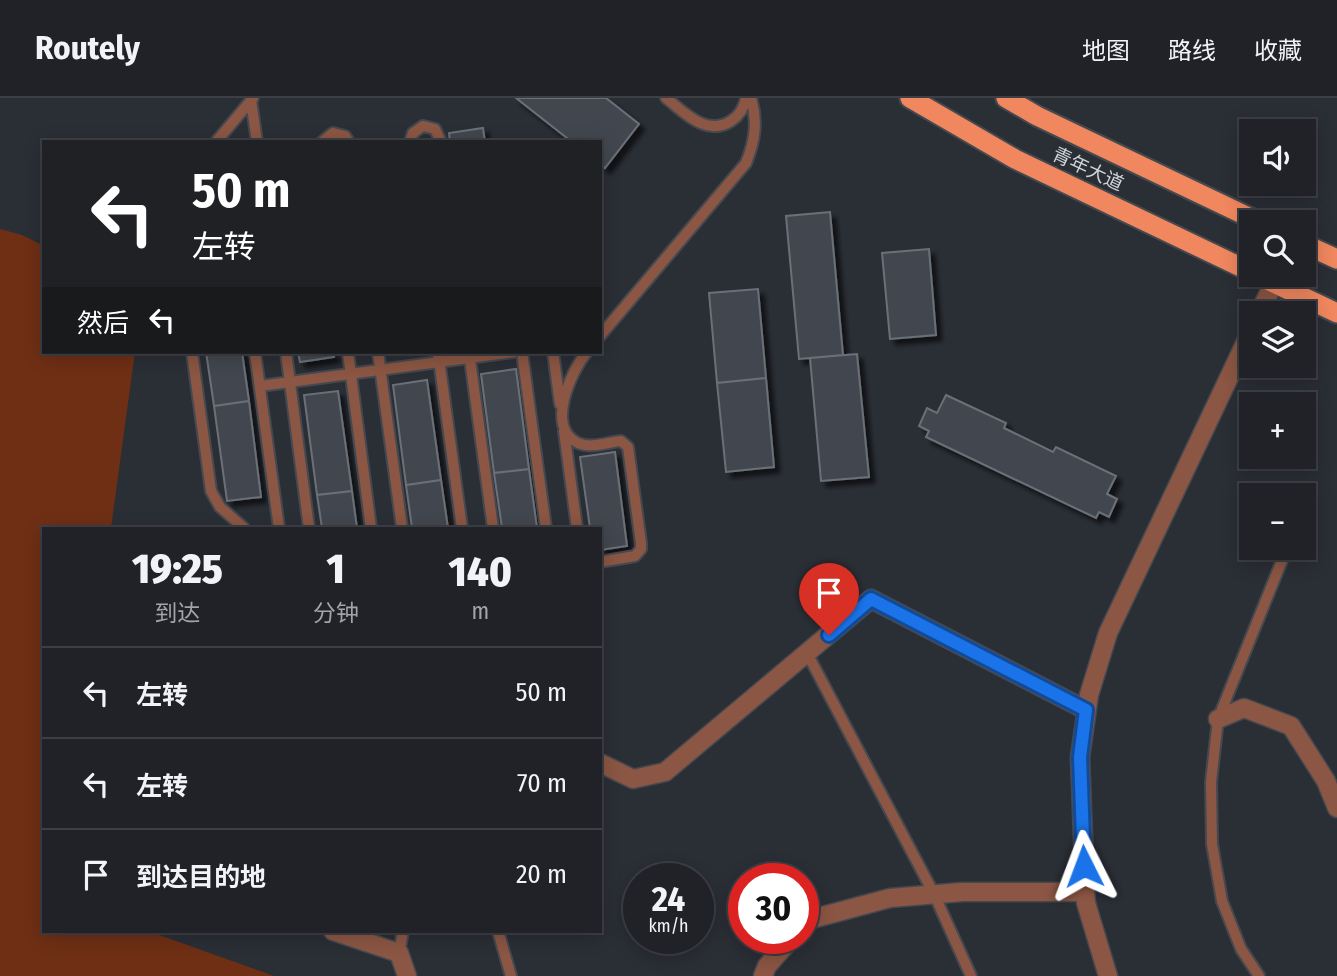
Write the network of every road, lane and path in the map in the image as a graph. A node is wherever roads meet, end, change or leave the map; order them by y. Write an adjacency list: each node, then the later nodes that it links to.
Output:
1 (666, 98): 2 (lane)
2 (746, 98)
3 (751, 98): 19 (lane)
4 (910, 98): 16 (highway, 青年大道)
5 (1006, 98): 13 (highway, 青年大道)
6 (252, 99): 7 (lane); 8 (lane)
7 (226, 136)
8 (257, 140)
9 (324, 140): 10 (lane)
10 (348, 140)
11 (411, 140): 12 (lane)
12 (440, 140)
13 (1239, 213)
14 (1316, 249): 15 (highway)
15 (1337, 259)
16 (1239, 266)
17 (1282, 287): 18 (highway)
18 (1337, 313)
19 (602, 334)
20 (192, 354): 36 (lane)
21 (255, 354): 34 (lane)
22 (286, 354): 33 (lane)
23 (348, 354): 32 (lane)
24 (378, 354): 31 (lane)
25 (522, 354): 43 (lane)
26 (553, 354): 35 (lane)
27 (586, 354): 35 (lane)
28 (469, 355): 30 (lane); 42 (lane)
29 (1239, 356): 48 (street)
30 (439, 357): 31 (lane); 41 (lane)
31 (381, 370): 32 (lane); 40 (lane)
32 (351, 374): 33 (lane); 39 (lane)
33 (290, 382): 34 (lane); 38 (lane)
34 (260, 386): 37 (lane)
35 (563, 423): 44 (lane); 46 (lane)
36 (243, 527)
37 (279, 527)
38 (309, 527)
39 (372, 527)
40 (402, 527)
41 (462, 527)
42 (493, 527)
43 (546, 527)
44 (577, 527)
45 (1282, 560): 49 (lane)
46 (602, 562)
47 (807, 653): 48 (street); 50 (street); 53 (lane)
48 (1086, 710): 52 (street)
49 (1218, 719): 51 (street); 65 (lane)
50 (602, 764)
51 (1337, 808)
52 (1085, 891): 53 (street); 64 (street)
53 (934, 894): 54 (street); 63 (lane)
54 (819, 917)
55 (339, 933): 58 (street)
56 (403, 933): 58 (lane)
57 (499, 933): 61 (lane)
58 (399, 953): 60 (street)
59 (778, 954): 62 (street)
60 (407, 976)
61 (511, 976)
62 (762, 976)
63 (971, 976)
64 (1108, 976)
65 (1259, 976)

